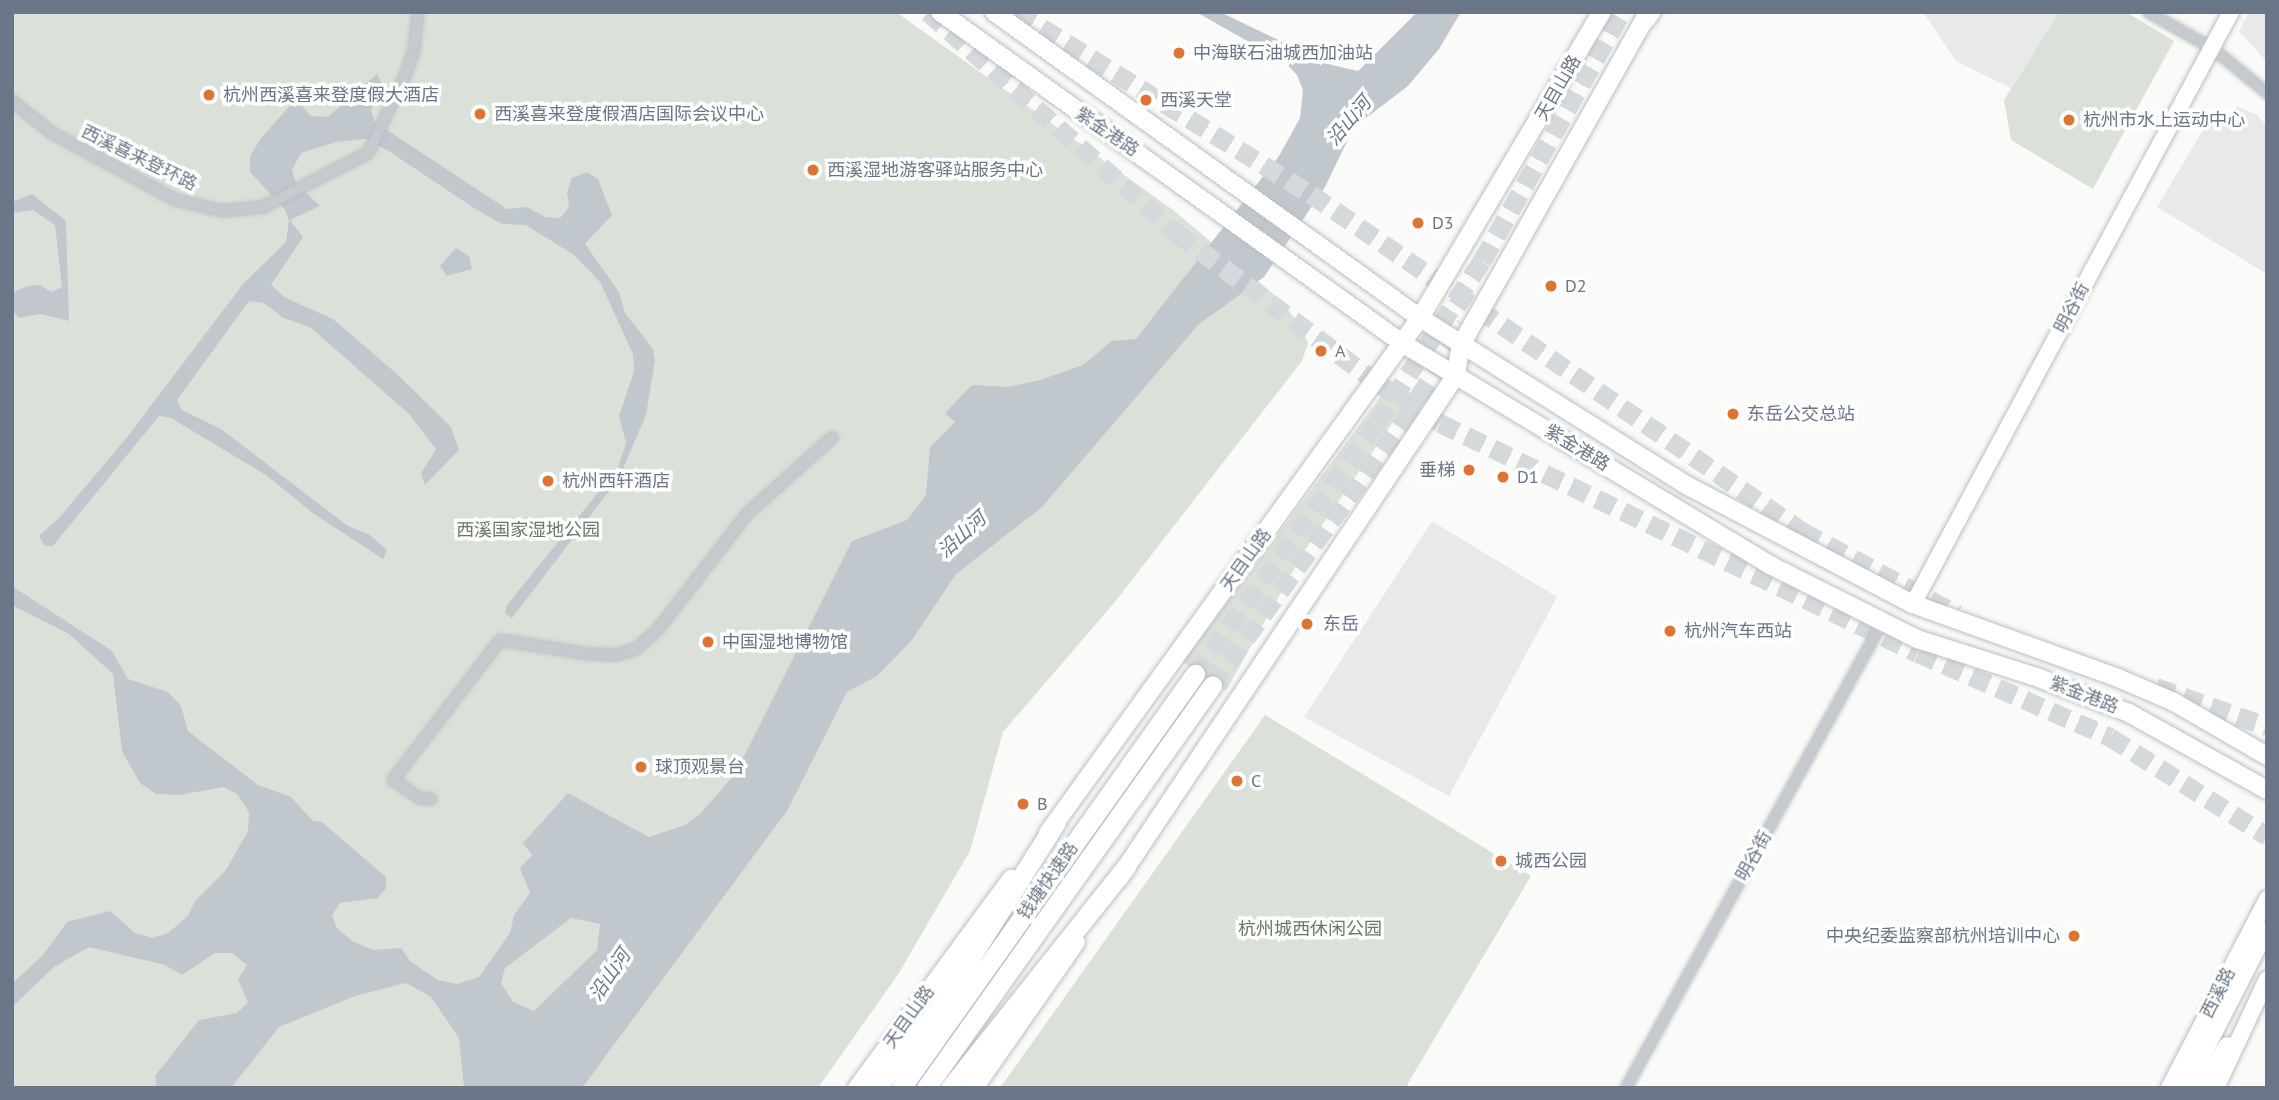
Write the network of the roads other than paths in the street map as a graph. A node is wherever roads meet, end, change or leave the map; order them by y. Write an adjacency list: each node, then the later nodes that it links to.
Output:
1 (418, 12): 10 (street, 西溪喜来登环路)
2 (940, 12): 12 (main road, 紫金港路)
3 (994, 12): 11 (main road, 紫金港路)
4 (1602, 12): 11 (main road, 天目山路)
5 (2148, 12): 8 (street)
6 (2231, 12): 8 (street, 明谷街)
7 (1648, 14): 13 (main road)
8 (2211, 48): 9 (street); 16 (street, 明谷街)
9 (2267, 93)
10 (12, 101)
11 (1420, 318): 12 (main road, 天目山路); 13 (main road, 紫金港路)
12 (1402, 344): 14 (main road, 紫金港路); 23 (main road, 天目山路)
13 (1461, 345): 14 (main road); 16 (main road, 紫金港路)
14 (1456, 375): 17 (main road, 紫金港路); 24 (main road)
15 (832, 438): 22 (street)
16 (1913, 604): 20 (main road, 紫金港路)
17 (1882, 623): 21 (main road, 紫金港路); 35 (street, 明谷街)
18 (1195, 674): 31 (highway, 钱塘快速路)
19 (1212, 685): 32 (highway, 钱塘快速路)
20 (2267, 756)
21 (2267, 790)
22 (424, 802)
23 (1056, 822): 29 (main road, 天目山路); 30 (highway)
24 (1126, 867): 33 (highway); 34 (main road)
25 (2267, 899): 36 (street, 西溪路)
26 (2267, 930): 37 (street, 西溪路)
27 (2267, 979): 28 (street, 西溪路)
28 (2242, 1025): 38 (street, 西溪路); 39 (street, 西溪路)
29 (858, 1088)
30 (877, 1088)
31 (901, 1088)
32 (926, 1088)
33 (950, 1088)
34 (974, 1088)
35 (1626, 1088)
36 (2169, 1088)
37 (2186, 1088)
38 (2201, 1088)
39 (2216, 1088)

